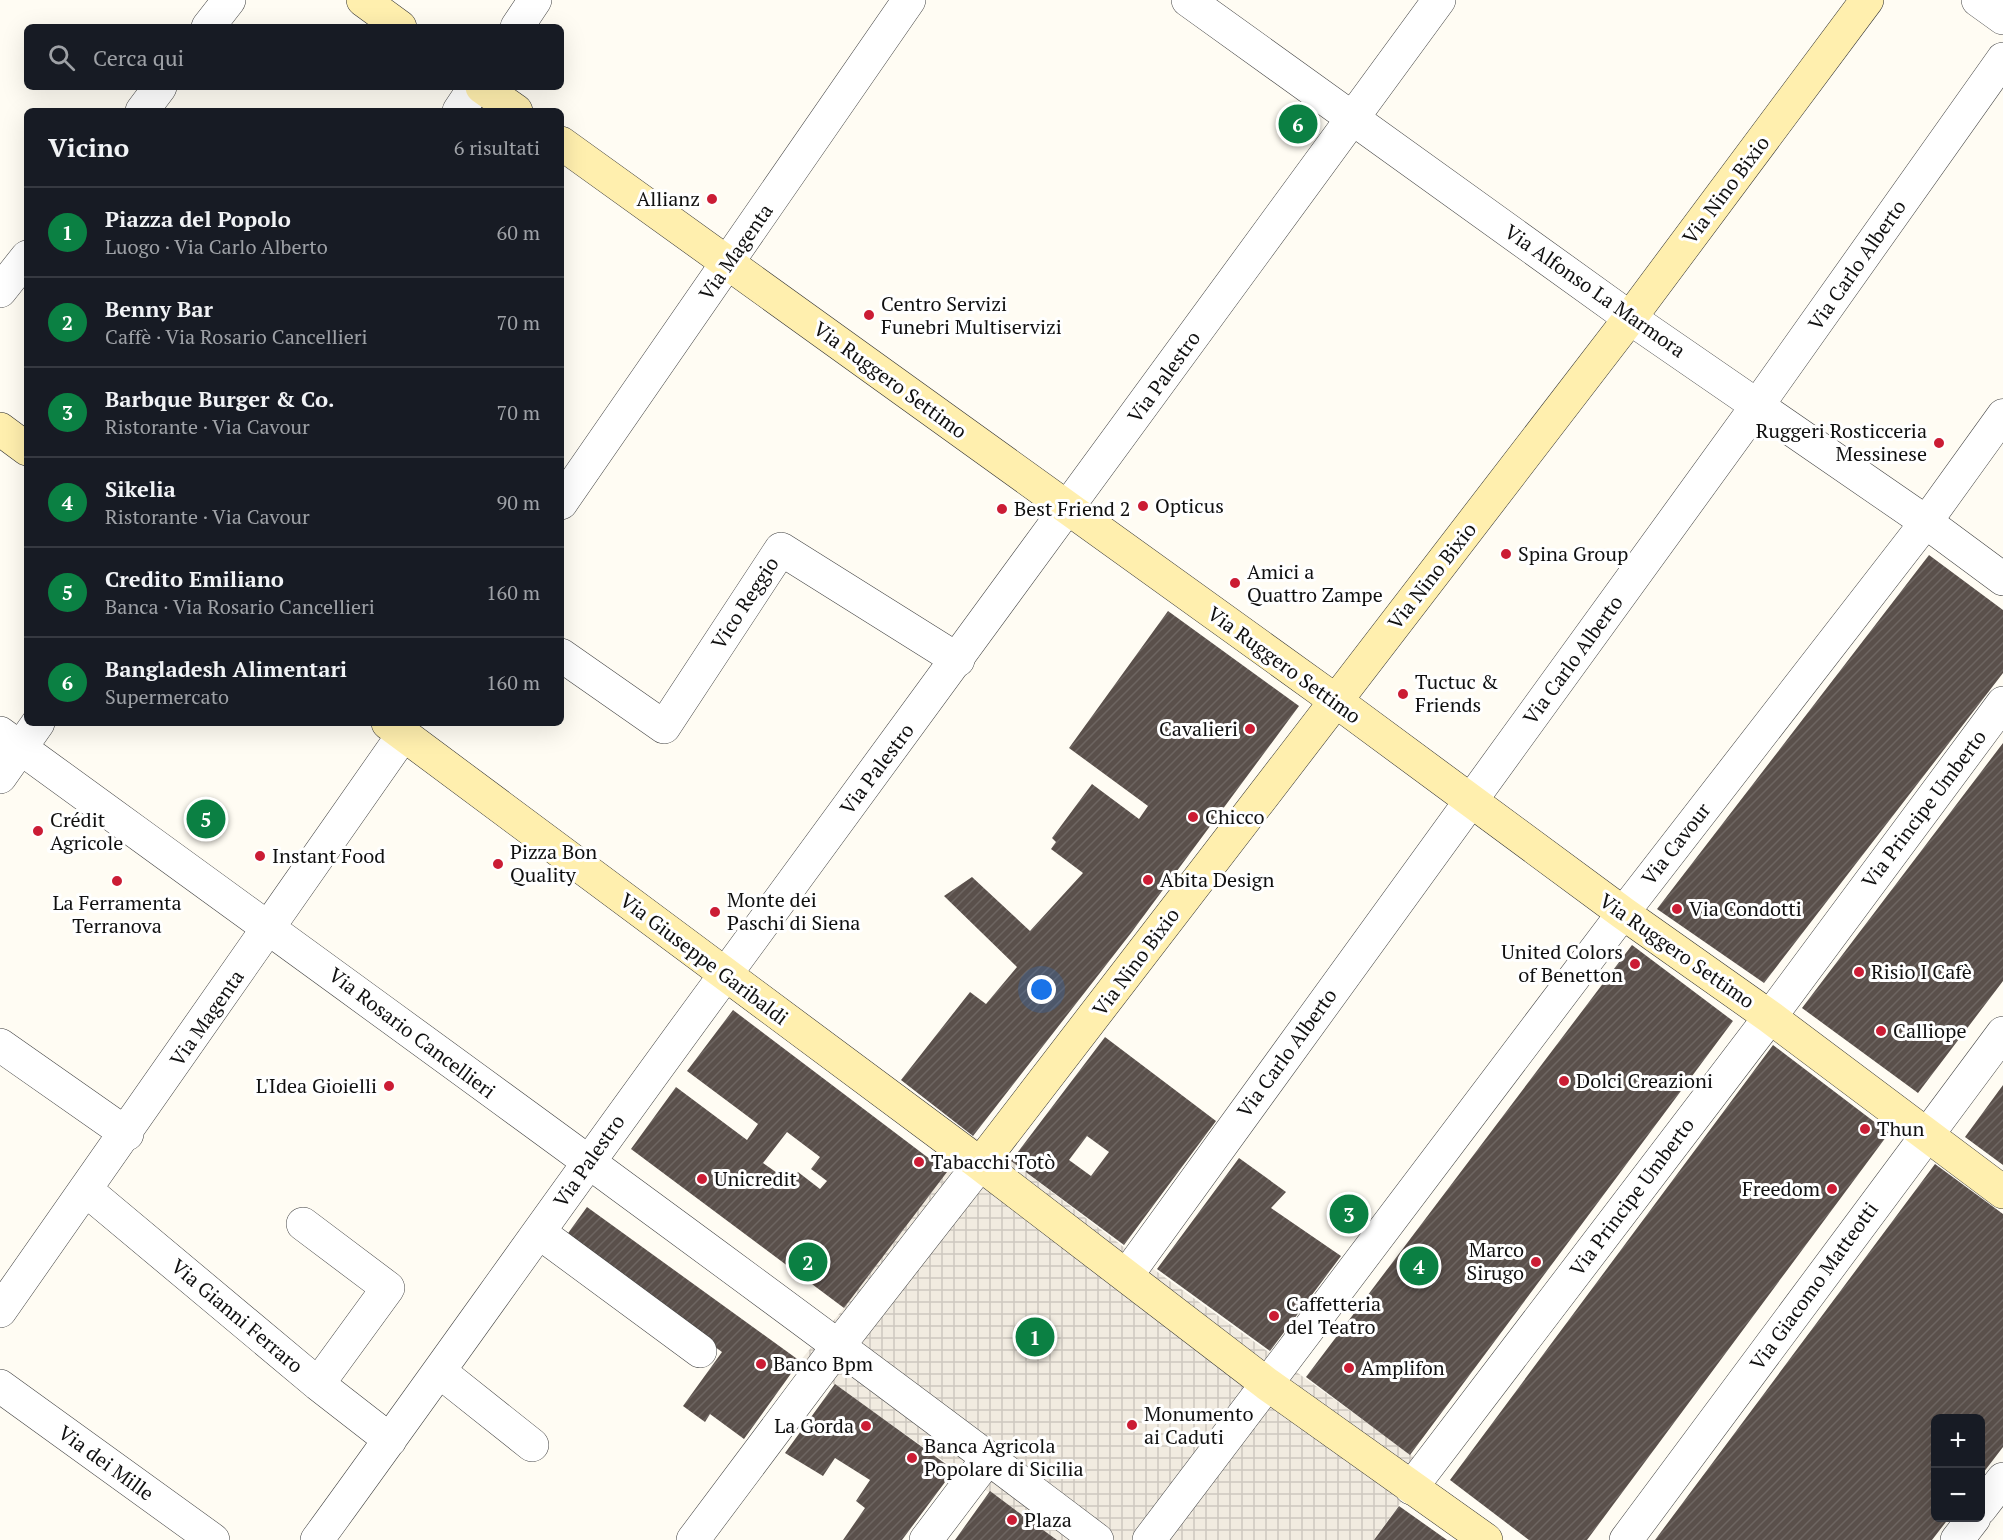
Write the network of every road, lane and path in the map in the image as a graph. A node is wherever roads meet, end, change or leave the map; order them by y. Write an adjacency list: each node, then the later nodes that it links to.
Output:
1 (229, 0): 10 (street)
2 (363, 0): 11 (main road)
3 (535, 0): 12 (street)
4 (909, 0): 23 (street, Via Magenta)
5 (1188, 0): 20 (street, Via Alfonso La Marmora)
6 (1439, 0): 20 (street, Via Palestro)
7 (1867, 0): 25 (main road, Via Nino Bixio)
8 (1978, 0): 9 (street)
9 (2003, 18)
10 (210, 24)
11 (396, 24)
12 (519, 24)
13 (2003, 59): 26 (street, Via Carlo Alberto)
14 (158, 90): 17 (street)
15 (473, 90): 18 (street)
16 (486, 90): 19 (main road)
17 (144, 108)
18 (461, 108)
19 (512, 108)
20 (1354, 118): 25 (street, Via Alfonso La Marmora); 31 (street, Via Palestro)
21 (564, 145): 23 (main road, Via Ruggero Settimo)
22 (24, 261): 24 (street)
23 (729, 262): 30 (street, Via Magenta); 31 (main road, Via Ruggero Settimo)
24 (0, 291)
25 (1630, 318): 26 (street, Via Alfonso La Marmora); 36 (main road, Via Nino Bixio)
26 (1757, 406): 32 (street, Via Alfonso La Marmora); 41 (street, Via Carlo Alberto)
27 (2003, 415): 32 (street, Via Cavour)
28 (0, 429): 29 (main road)
29 (24, 447)
30 (564, 499)
31 (1067, 509): 35 (street, Via Palestro); 36 (main road, Via Ruggero Settimo)
32 (1926, 522): 33 (street, Via Alfonso La Marmora); 42 (street, Via Cavour)
33 (2003, 579)
34 (564, 658): 35 (street, Vico Reggio)
35 (958, 660): 44 (street, Via Palestro)
36 (1336, 701): 41 (main road, Via Ruggero Settimo); 50 (main road, Via Nino Bixio)
37 (2003, 703): 45 (street, Via Principe Umberto)
38 (401, 727): 43 (street, Via Magenta); 44 (main road, Via Giuseppe Garibaldi)
39 (20, 735): 40 (street); 43 (street, Via Rosario Cancellieri)
40 (0, 777)
41 (1471, 802): 42 (main road, Via Ruggero Settimo); 56 (street, Via Carlo Alberto)
42 (1623, 913): 45 (main road, Via Ruggero Settimo); 61 (street, Via Cavour)
43 (270, 927): 48 (street, Via Magenta); 51 (street, Via Rosario Cancellieri)
44 (725, 975): 50 (main road, Via Giuseppe Garibaldi); 51 (street, Via Palestro)
45 (1770, 1017): 49 (main road, Via Ruggero Settimo); 68 (street, Via Principe Umberto)
46 (2003, 1033): 49 (street, Via Giacomo Matteotti)
47 (0, 1045): 48 (street)
48 (127, 1134): 52 (street, Via Magenta)
49 (1926, 1134): 53 (main road, Via Ruggero Settimo); 78 (street, Via Giacomo Matteotti)
50 (978, 1155): 56 (main road, Via Giuseppe Garibaldi); 58 (street)
51 (586, 1163): 55 (street, Via Palestro); 58 (street, Via Rosario Cancellieri)
52 (86, 1190): 57 (street, Via Magenta); 62 (street, Via Gianni Ferraro)
53 (2003, 1192)
54 (303, 1224): 62 (street)
55 (540, 1233): 59 (street); 60 (street, Via Palestro)
56 (1133, 1266): 61 (main road, Via Giuseppe Garibaldi)
57 (0, 1311)
58 (831, 1339): 66 (street, Via Rosario Cancellieri); 73 (street)
59 (700, 1352)
60 (439, 1371): 64 (street, Via Palestro); 65 (street)
61 (1275, 1372): 68 (main road, Via Giuseppe Garibaldi); 76 (street)
62 (318, 1384): 64 (street, Via Gianni Ferraro)
63 (0, 1386): 71 (street, Via dei Mille)
64 (390, 1440): 72 (street, Via Palestro)
65 (532, 1445)
66 (979, 1469): 74 (street); 75 (street, Via Rosario Cancellieri)
67 (2003, 1479): 69 (street)
68 (1411, 1488): 77 (main road)
69 (1985, 1502)
70 (1971, 1522): 79 (street)
71 (213, 1540)
72 (317, 1540)
73 (693, 1540)
74 (926, 1540)
75 (1097, 1540)
76 (1149, 1540)
77 (1486, 1540)
78 (1626, 1540)
79 (1957, 1540)

